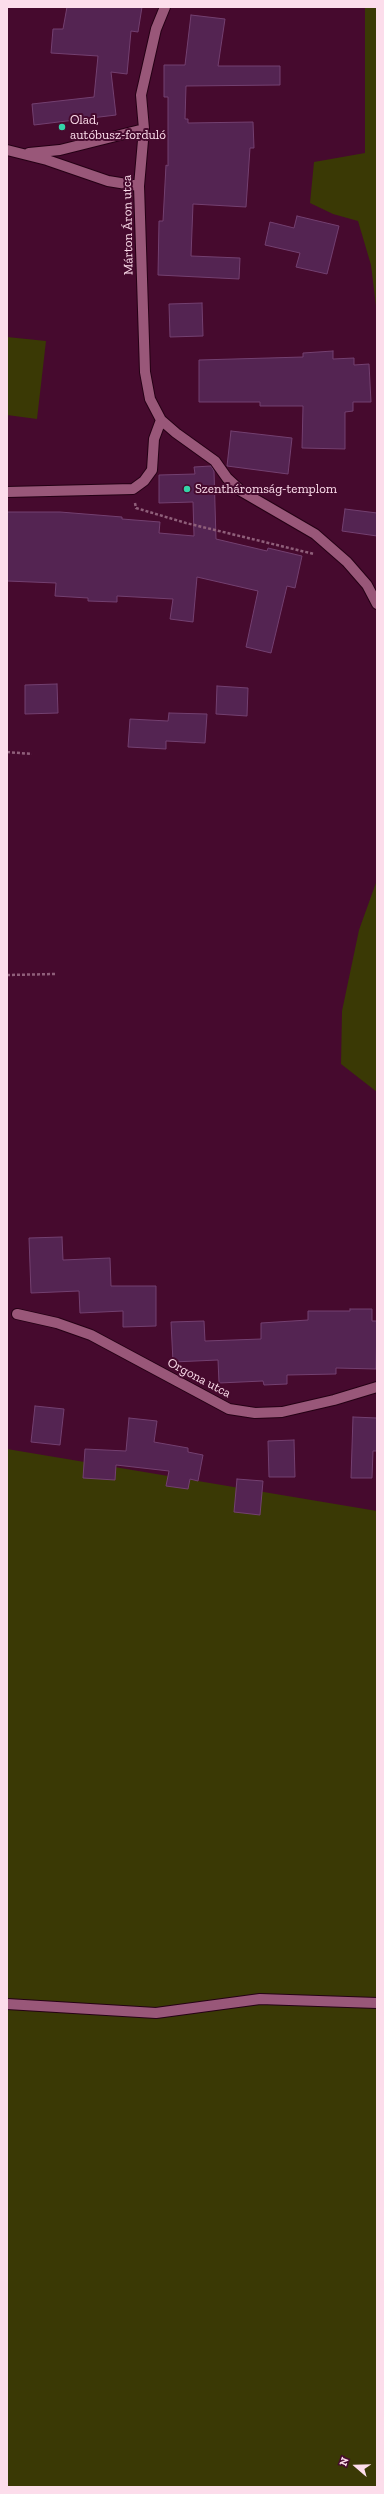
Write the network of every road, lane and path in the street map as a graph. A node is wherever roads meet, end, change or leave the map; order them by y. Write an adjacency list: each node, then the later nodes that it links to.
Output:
1 (165, 7): 2 (street, Márton Áron utca)
2 (144, 129): 4 (street); 5 (street, Márton Áron utca)
3 (7, 150): 4 (street)
4 (20, 154): 5 (street)
5 (139, 186): 6 (street, Márton Áron utca)
6 (161, 420): 7 (street); 10 (street, Márton Áron utca)
7 (133, 489): 8 (street); 9 (path)
8 (7, 492)
9 (321, 556)
10 (377, 604)
11 (7, 752): 12 (path)
12 (32, 754)
13 (56, 974): 14 (path)
14 (7, 975)
15 (17, 1314): 16 (street, Orgona utca)
16 (377, 1387)
17 (377, 2003): 18 (street)
18 (7, 2004)

